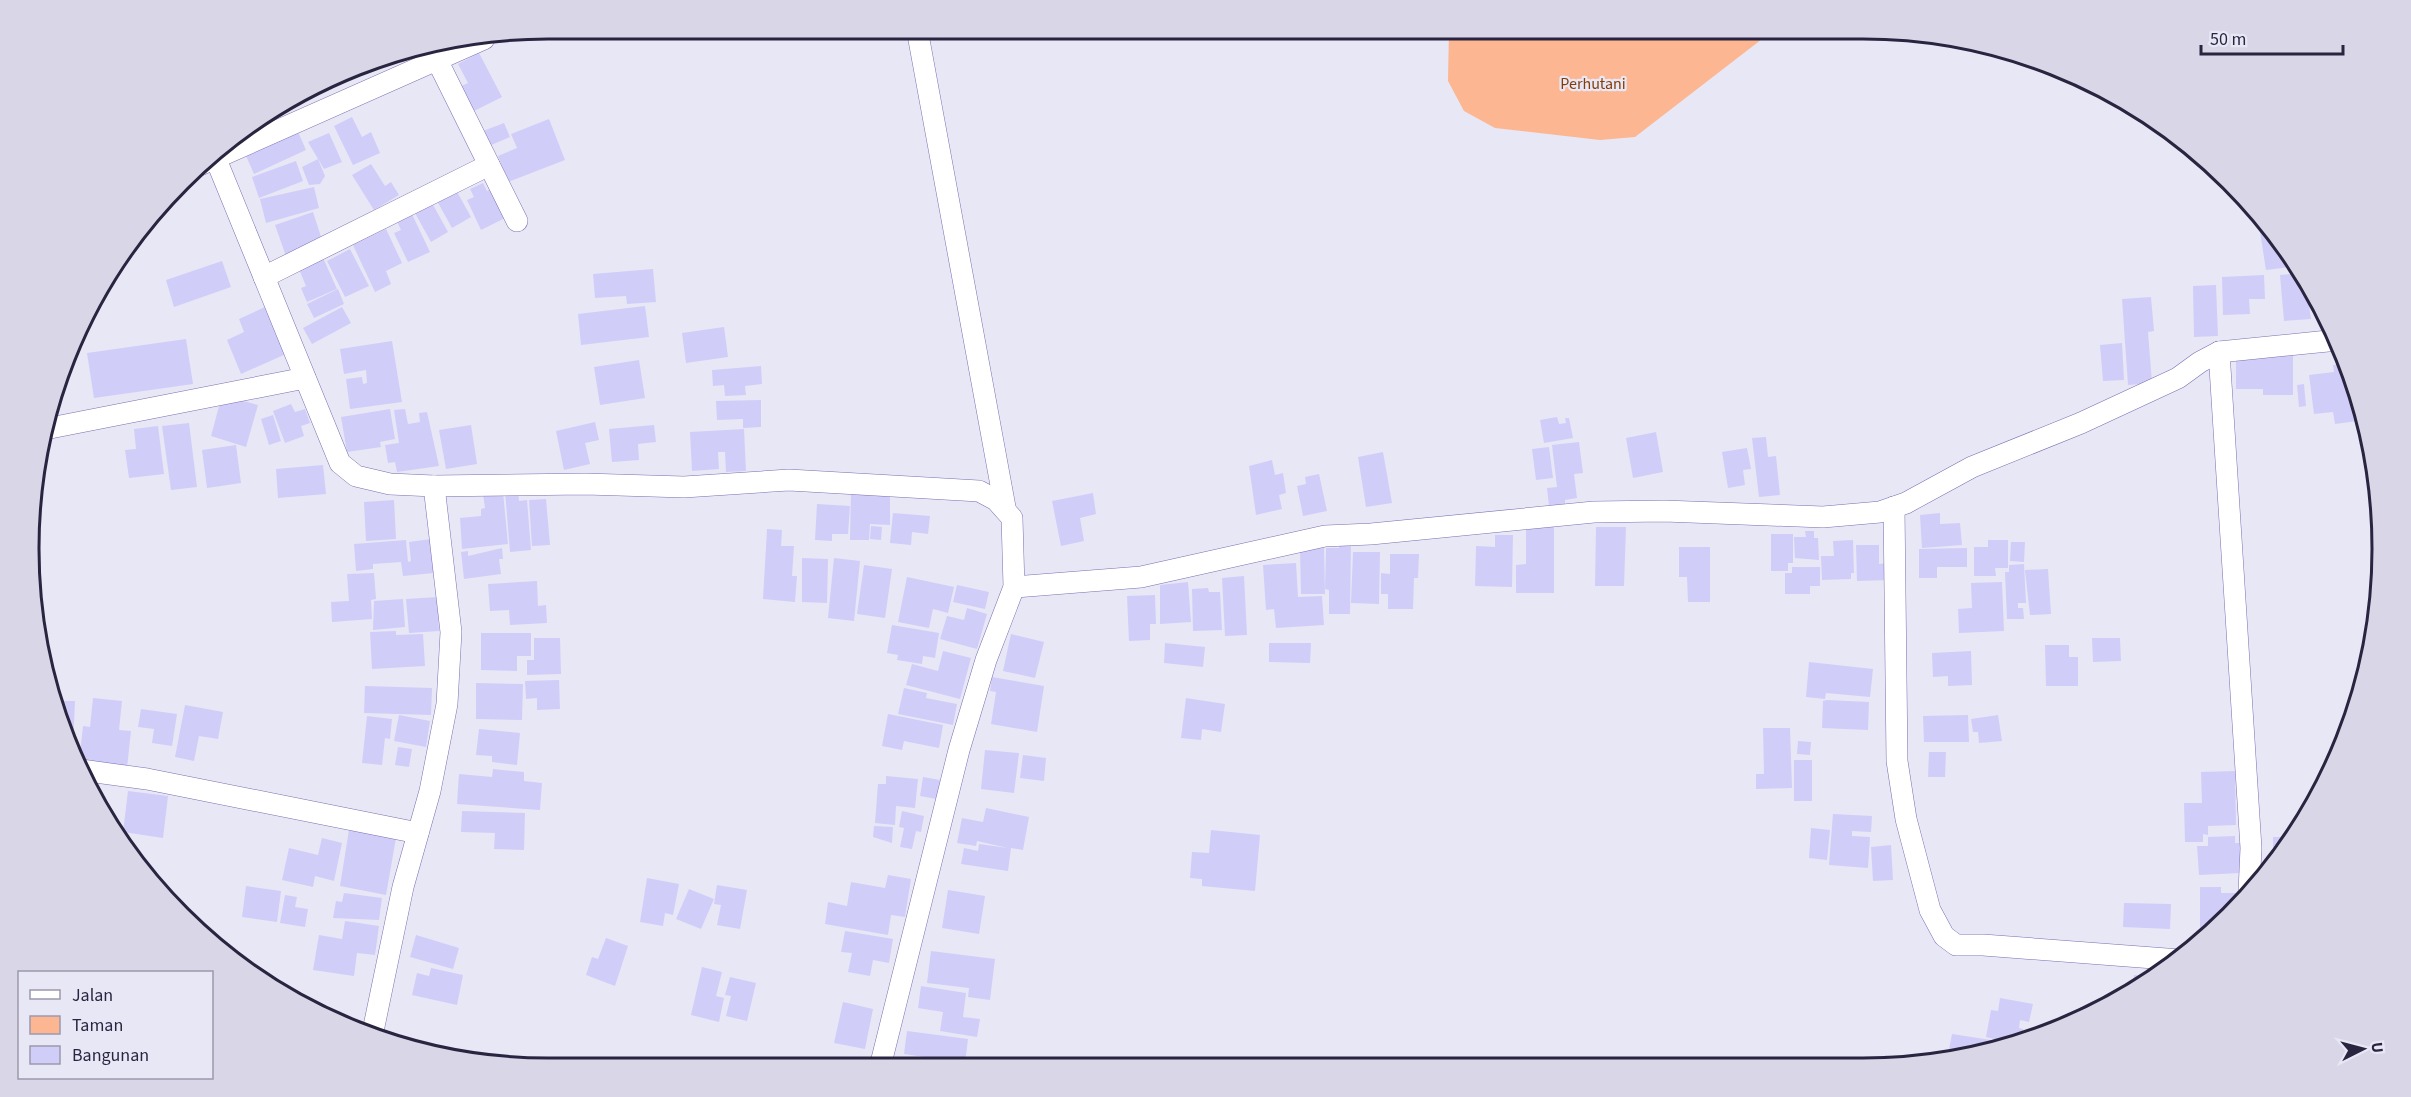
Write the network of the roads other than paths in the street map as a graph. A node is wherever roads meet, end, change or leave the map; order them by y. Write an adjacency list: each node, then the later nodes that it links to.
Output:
1 (919, 39): 14 (street)
2 (462, 47): 3 (street)
3 (426, 59): 4 (street); 6 (street)
4 (236, 146)
5 (212, 165): 8 (street)
6 (489, 165): 7 (street); 8 (street)
7 (517, 221)
8 (264, 277): 11 (street)
9 (2327, 341): 10 (street)
10 (2219, 352): 15 (street); 19 (street)
11 (305, 378): 12 (street); 13 (street)
12 (54, 427)
13 (434, 486): 14 (street); 18 (street)
14 (1005, 507): 16 (street)
15 (1894, 507): 16 (street); 20 (street)
16 (1014, 587): 22 (street)
17 (91, 771): 18 (street)
18 (418, 833): 21 (street)
19 (2250, 880)
20 (2165, 959)
21 (374, 1027)
22 (882, 1058)

